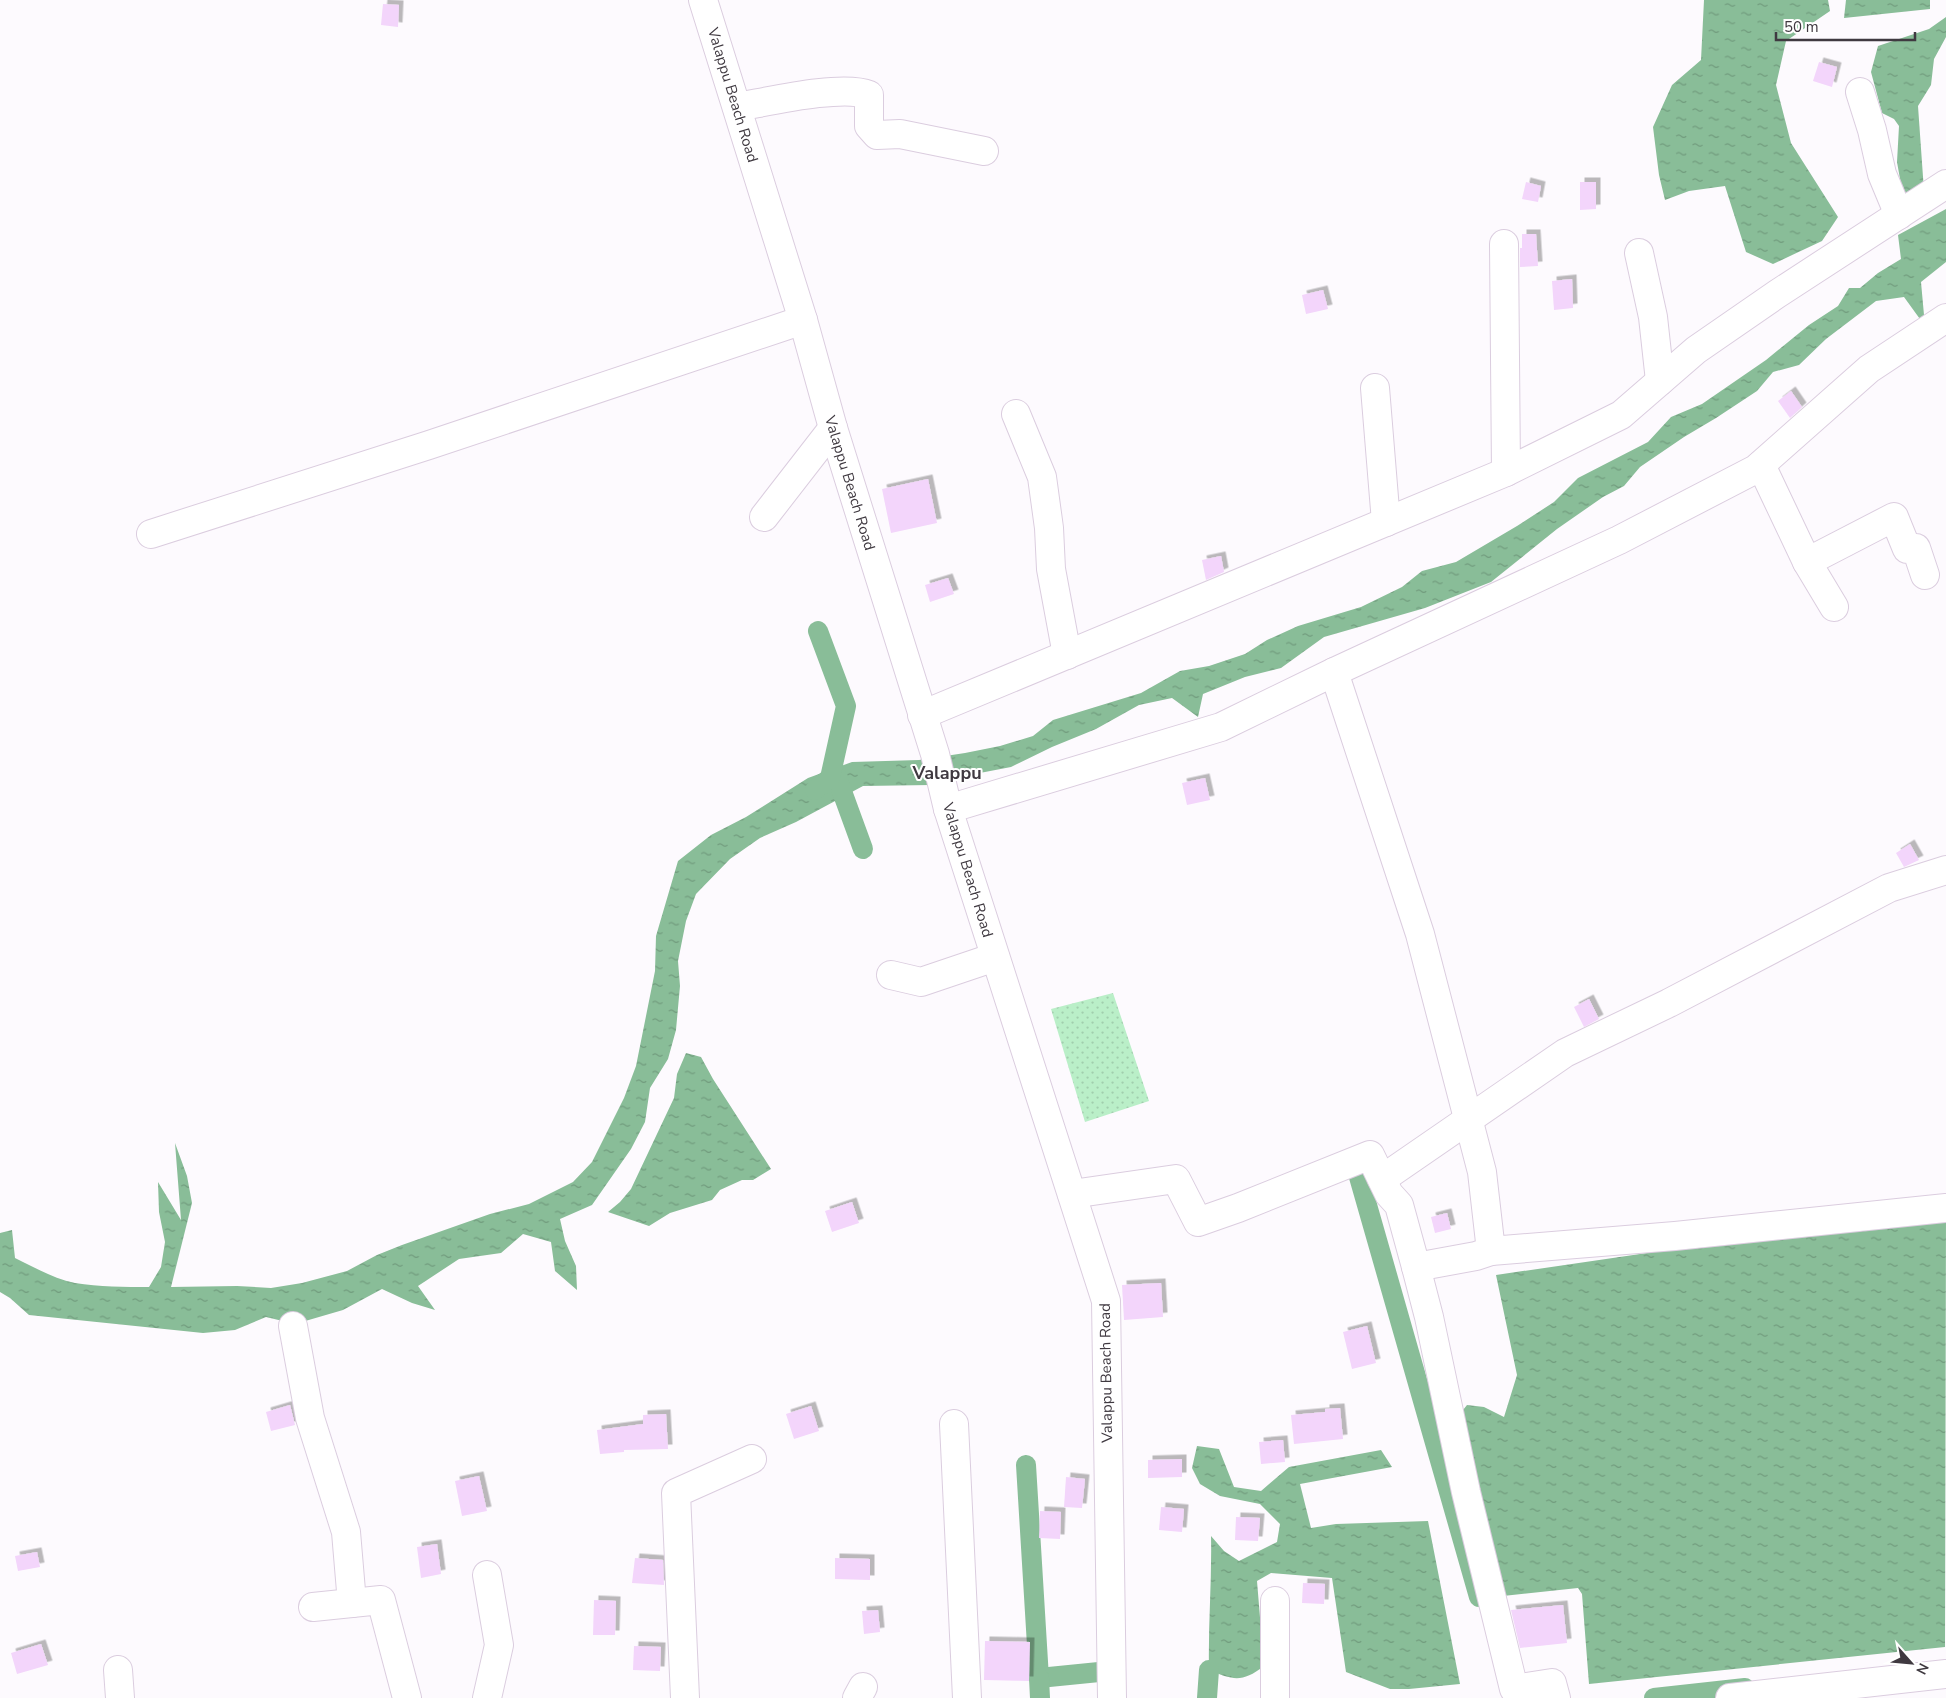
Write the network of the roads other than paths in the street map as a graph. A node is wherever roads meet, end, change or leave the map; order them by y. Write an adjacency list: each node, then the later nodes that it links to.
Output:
1 (703, 0): 3 (street, Valappu Beach Road)
2 (1860, 92): 6 (street)
3 (737, 107): 4 (street); 10 (street, Valappu Beach Road)
4 (984, 151)
5 (1946, 184): 6 (street)
6 (1899, 215): 11 (street)
7 (1504, 244): 16 (street)
8 (1639, 253): 11 (street)
9 (1946, 318): 15 (street)
10 (802, 320): 14 (street, Valappu Beach Road); 19 (street)
11 (1660, 381): 16 (street)
12 (1375, 388): 18 (street)
13 (1016, 414): 23 (street)
14 (833, 428): 17 (street); 25 (street, Valappu Beach Road)
15 (1761, 465): 20 (street); 24 (street)
16 (1506, 472): 18 (street)
17 (764, 517)
18 (1386, 522): 23 (street)
19 (151, 534)
20 (1807, 562): 21 (street); 22 (street)
21 (1925, 575)
22 (1834, 607)
23 (1067, 655): 25 (street)
24 (1334, 672): 26 (street); 30 (street)
25 (922, 715): 26 (street, Valappu Beach Road)
26 (945, 797): 28 (street, Valappu Beach Road)
27 (1946, 870): 30 (street)
28 (995, 957): 29 (street); 32 (street, Valappu Beach Road)
29 (891, 975)
30 (1468, 1119): 31 (street); 34 (street)
31 (1382, 1179): 32 (street); 35 (street)
32 (1072, 1194): 50 (street, Valappu Beach Road)
33 (1946, 1208): 34 (street)
34 (1491, 1251): 35 (street)
35 (1416, 1267): 52 (street)
36 (293, 1326): 41 (street)
37 (954, 1424): 49 (street)
38 (752, 1459): 48 (street)
39 (487, 1575): 47 (street)
40 (1275, 1601): 51 (street)
41 (352, 1603): 42 (street); 46 (street)
42 (313, 1607)
43 (118, 1670): 45 (street)
44 (1946, 1674): 53 (street)
45 (120, 1698)
46 (406, 1698)
47 (487, 1698)
48 (684, 1698)
49 (967, 1698)
50 (1112, 1698)
51 (1275, 1698)
52 (1556, 1698)
53 (1730, 1698)

